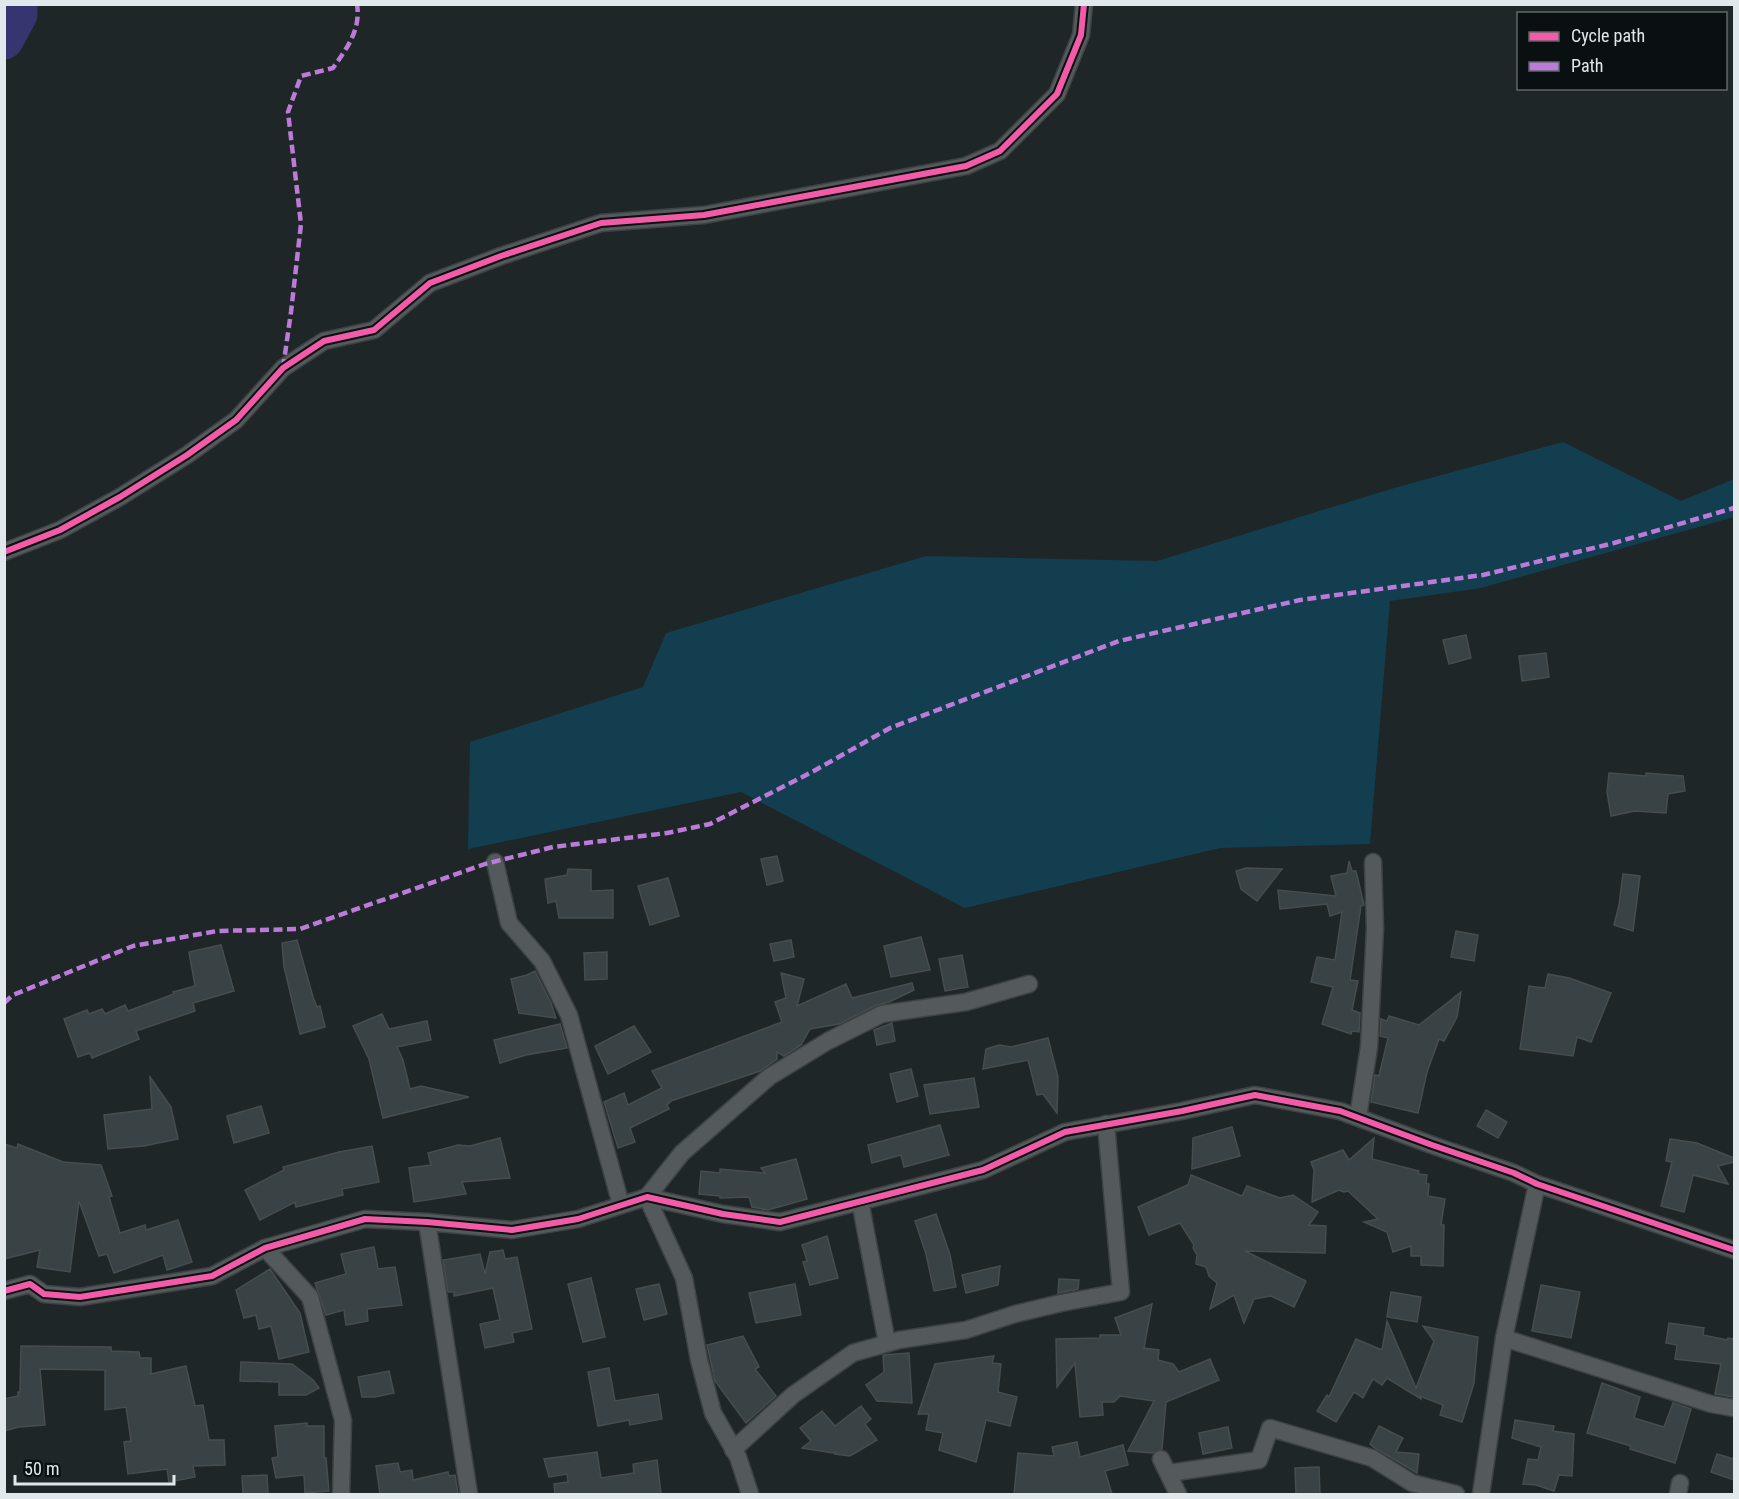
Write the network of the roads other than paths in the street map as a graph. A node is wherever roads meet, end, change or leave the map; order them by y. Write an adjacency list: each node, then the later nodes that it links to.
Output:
1 (1084, 4): 2 (street)
2 (4, 552)
3 (495, 862): 11 (street)
4 (1373, 862): 6 (street)
5 (1029, 984): 9 (street)
6 (1358, 1117): 7 (street); 8 (street)
7 (1106, 1124): 10 (street); 17 (street)
8 (1537, 1184): 14 (street); 16 (street)
9 (647, 1197): 10 (street); 11 (street); 19 (street)
10 (860, 1202): 17 (street)
11 (621, 1205): 12 (street)
12 (427, 1222): 13 (street); 21 (street)
13 (266, 1248): 15 (street); 20 (street)
14 (1734, 1250)
15 (4, 1291)
16 (1504, 1338): 18 (street); 25 (street)
17 (887, 1344): 19 (street)
18 (1734, 1408)
19 (734, 1450): 22 (street)
20 (341, 1494)
21 (469, 1494)
22 (750, 1494)
23 (1178, 1494): 24 (street)
24 (1456, 1494)
25 (1481, 1494)

